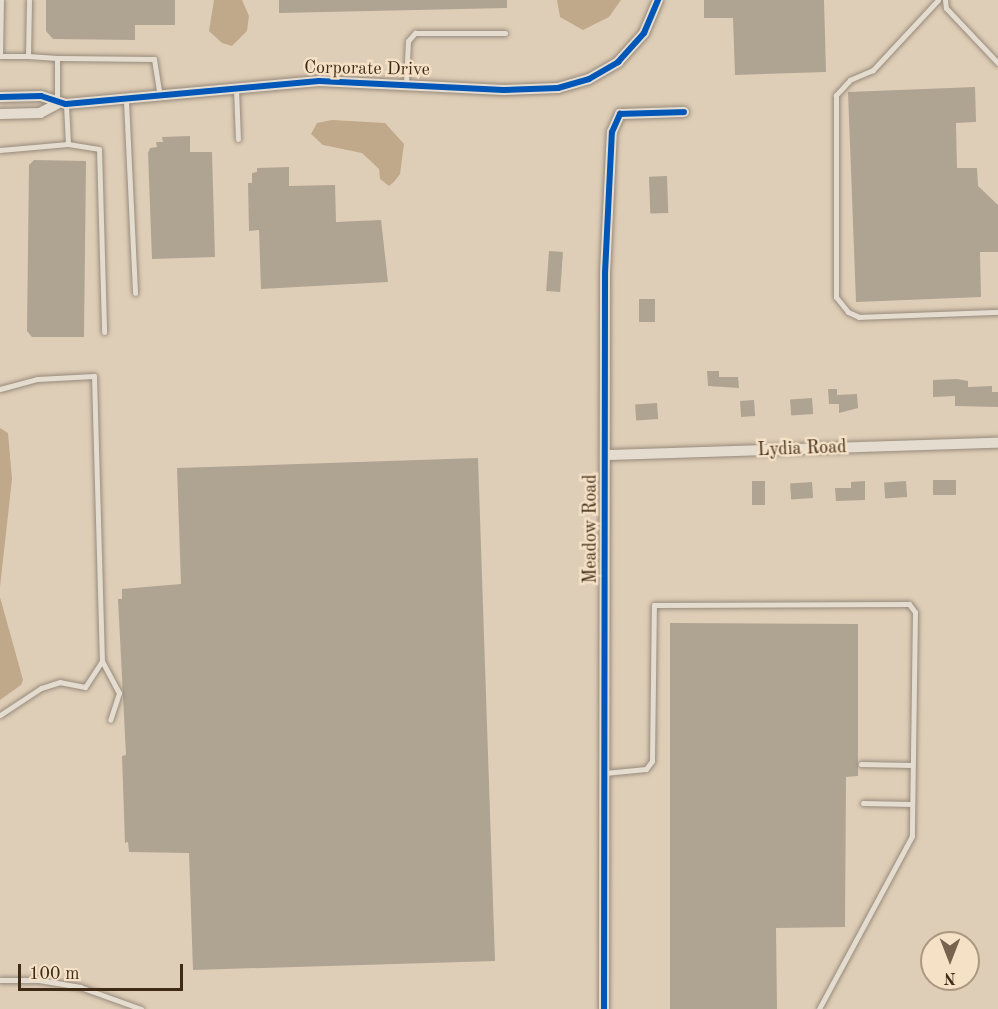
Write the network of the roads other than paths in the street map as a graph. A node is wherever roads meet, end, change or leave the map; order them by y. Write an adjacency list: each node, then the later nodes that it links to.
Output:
1 (1, 0): 7 (lane)
2 (29, 0): 7 (lane)
3 (658, 0): 10 (street, Corporate Drive)
4 (938, 0): 22 (lane)
5 (945, 0): 9 (lane)
6 (505, 33): 10 (lane)
7 (28, 56): 8 (lane)
8 (57, 58): 13 (lane); 15 (lane)
9 (998, 63)
10 (406, 83): 11 (street, Corporate Drive)
11 (236, 88): 13 (street, Corporate Drive); 18 (lane)
12 (0, 97): 15 (street, Corporate Drive)
13 (160, 97): 14 (street, Corporate Drive)
14 (126, 100): 15 (street, Corporate Drive); 21 (lane)
15 (62, 104): 17 (street, Corporate Drive); 19 (lane)
16 (684, 112): 26 (street, Meadow Road)
17 (0, 114)
18 (238, 139)
19 (68, 144): 20 (lane); 23 (lane)
20 (0, 150)
21 (135, 293)
22 (998, 312)
23 (104, 332)
24 (0, 389): 27 (lane)
25 (998, 443): 26 (street, Lydia Road)
26 (606, 455): 32 (street, Meadow Road)
27 (102, 661): 28 (lane); 29 (lane)
28 (0, 715)
29 (110, 720)
30 (861, 764): 31 (lane)
31 (912, 765): 32 (lane); 34 (lane)
32 (605, 773): 37 (street, Meadow Road)
33 (863, 802): 34 (lane)
34 (912, 804): 38 (lane)
35 (0, 980): 36 (lane)
36 (141, 1009)
37 (604, 1009)
38 (819, 1009)

